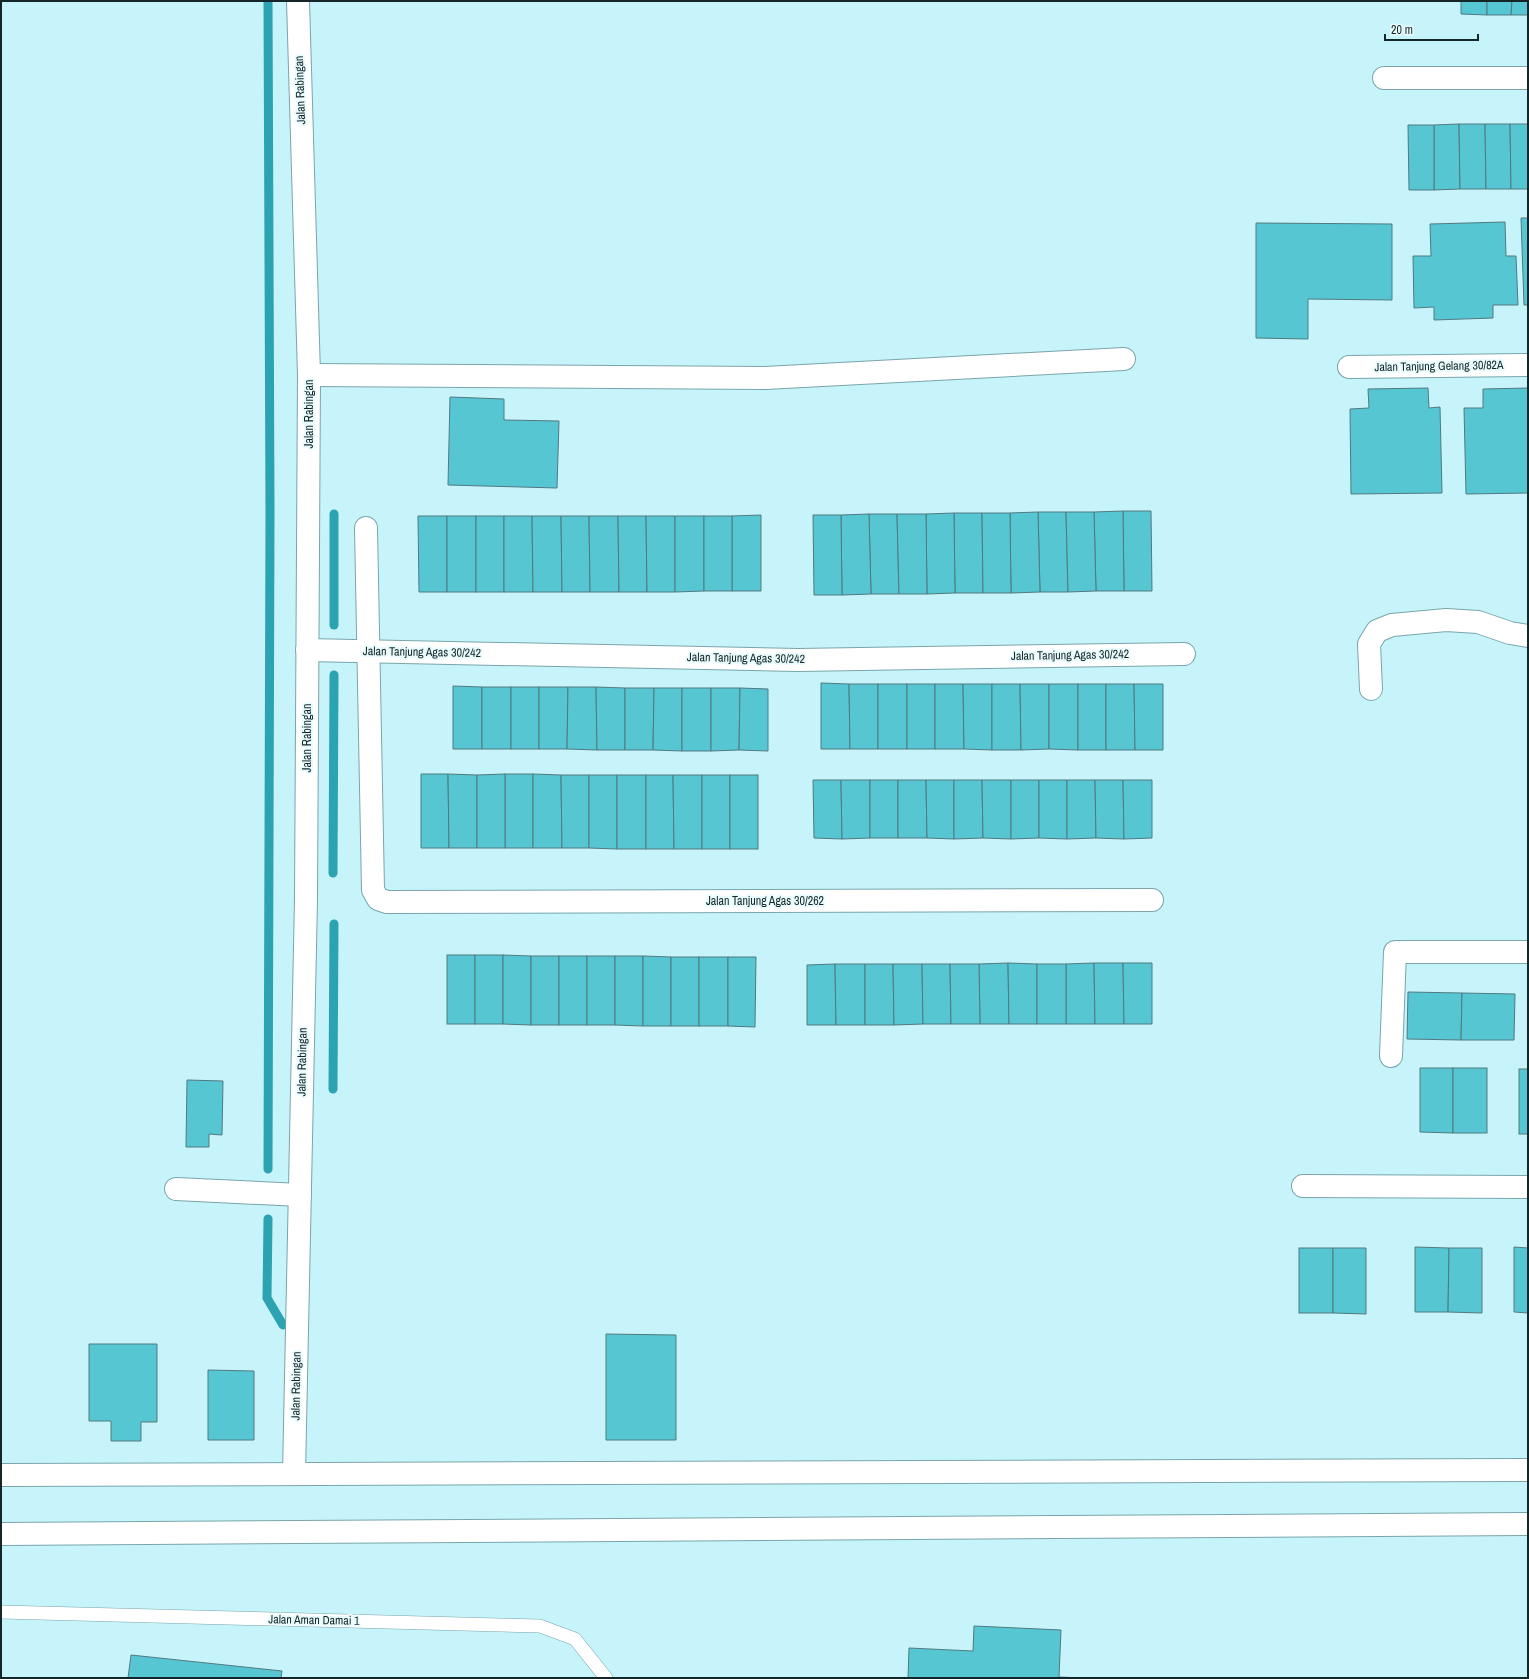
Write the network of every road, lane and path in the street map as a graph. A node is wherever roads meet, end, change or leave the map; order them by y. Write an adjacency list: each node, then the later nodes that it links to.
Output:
1 (298, 1): 7 (street, Jalan Rabingan)
2 (1384, 78): 3 (street)
3 (1528, 78)
4 (1124, 359): 7 (street)
5 (1528, 365): 6 (street, Jalan Tanjung Gelang 30/82A)
6 (1349, 368)
7 (309, 375): 10 (street, Jalan Rabingan)
8 (366, 528): 11 (street)
9 (1528, 636): 13 (street)
10 (307, 650): 11 (street, Jalan Tanjung Agas 30/242); 20 (street, Jalan Rabingan)
11 (369, 651): 12 (street, Jalan Tanjung Agas 30/242); 14 (street, Jalan Tanjung Agas 30/262)
12 (1184, 654)
13 (1371, 689)
14 (1152, 900)
15 (1528, 952): 16 (street)
16 (1391, 1056)
17 (1304, 1186): 18 (street)
18 (1528, 1187)
19 (176, 1189): 20 (street)
20 (300, 1196): 22 (street, Jalan Rabingan)
21 (1528, 1470): 22 (street)
22 (294, 1474): 23 (street)
23 (1, 1476)
24 (1528, 1524): 25 (street)
25 (1, 1534)
26 (1, 1612): 27 (lane, Jalan Aman Damai 1)
27 (606, 1678)

